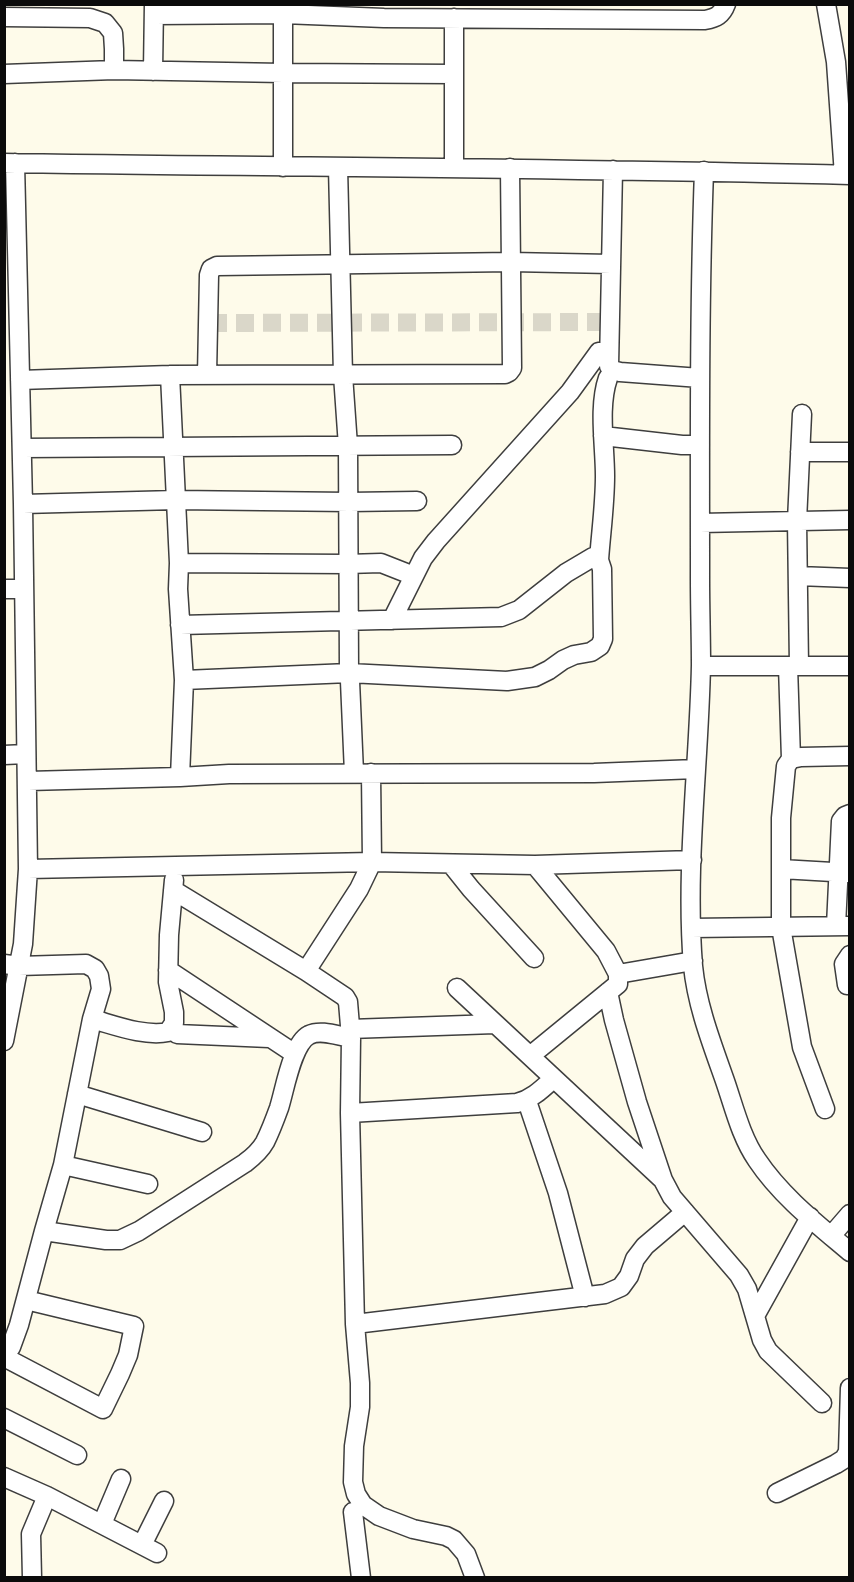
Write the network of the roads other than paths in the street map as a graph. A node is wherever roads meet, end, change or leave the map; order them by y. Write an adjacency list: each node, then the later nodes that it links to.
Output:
1 (726, 4): 6 (street)
2 (826, 4): 7 (street)
3 (283, 9): 4 (street); 6 (street); 10 (street)
4 (154, 10): 9 (street)
5 (4, 17): 8 (street)
6 (454, 18): 12 (street)
7 (843, 60): 20 (street)
8 (114, 70): 9 (street); 11 (street)
9 (153, 71): 10 (street)
10 (283, 73): 12 (street); 14 (street)
11 (4, 74)
12 (454, 74): 16 (street)
13 (10, 163): 14 (street); 30 (street)
14 (283, 167): 15 (street)
15 (338, 167): 16 (street); 22 (street)
16 (454, 167): 17 (street)
17 (510, 168): 18 (street); 21 (street)
18 (613, 170): 19 (street); 23 (street)
19 (704, 171): 20 (street); 29 (street)
20 (847, 175)
21 (512, 262): 22 (street); 23 (street); 27 (street)
22 (340, 264): 26 (street); 27 (street)
23 (610, 264): 24 (street)
24 (609, 351): 29 (street); 50 (street)
25 (170, 375): 26 (street); 30 (street); 36 (street)
26 (207, 375): 27 (street)
27 (343, 375): 35 (street)
28 (609, 378): 32 (street)
29 (700, 378): 34 (street)
30 (15, 389): 37 (street)
31 (802, 414): 38 (street)
32 (603, 436): 34 (street); 47 (street)
33 (452, 445): 35 (street)
34 (700, 445): 46 (street)
35 (348, 446): 36 (street); 42 (street)
36 (173, 447): 37 (street); 40 (street)
37 (22, 448): 43 (street)
38 (800, 452): 39 (street); 45 (street)
39 (849, 452)
40 (176, 500): 42 (street); 43 (street); 48 (street)
41 (417, 501): 42 (street)
42 (349, 502): 49 (street)
43 (23, 504): 54 (street)
44 (849, 520): 45 (street)
45 (797, 521): 46 (street); 51 (street)
46 (700, 523): 58 (street)
47 (599, 560): 55 (street); 61 (street)
48 (179, 563): 49 (street); 57 (street)
49 (347, 564): 50 (street); 56 (street)
50 (414, 576): 55 (street)
51 (798, 576): 52 (street); 59 (street)
52 (849, 578)
53 (4, 589): 54 (street)
54 (24, 589): 63 (street)
55 (392, 620): 56 (street)
56 (347, 621): 57 (street); 61 (street)
57 (180, 625): 62 (street)
58 (701, 666): 59 (street); 67 (street)
59 (793, 666): 60 (street); 66 (street)
60 (849, 666)
61 (349, 673): 62 (street); 68 (street)
62 (184, 680): 69 (street)
63 (26, 754): 64 (street); 70 (street)
64 (4, 755)
65 (849, 756): 66 (street)
66 (791, 759): 78 (street)
67 (696, 769): 68 (street); 72 (street)
68 (363, 773): 69 (street); 73 (street)
69 (180, 777): 70 (street)
70 (28, 781): 77 (street)
71 (849, 814): 79 (street)
72 (692, 860): 75 (street); 83 (street)
73 (372, 862): 74 (street); 76 (street); 89 (street)
74 (451, 864): 75 (street); 85 (street)
75 (535, 866): 90 (street)
76 (177, 867): 77 (street); 80 (street)
77 (28, 869): 87 (street)
78 (781, 869): 79 (street); 82 (street)
79 (844, 873): 81 (street)
80 (173, 890): 88 (street); 89 (street)
81 (843, 926): 82 (street)
82 (781, 927): 83 (street); 105 (street)
83 (691, 928): 86 (street)
84 (849, 955): 91 (street)
85 (534, 958)
86 (693, 961): 90 (street); 113 (street)
87 (12, 965): 94 (street); 99 (street)
88 (168, 970): 94 (street); 98 (street)
89 (306, 971): 97 (street)
90 (618, 975): 93 (street)
91 (847, 985)
92 (457, 988): 95 (street)
93 (608, 992): 101 (street); 109 (street)
94 (92, 1018): 103 (street)
95 (495, 1024): 97 (street); 101 (street)
96 (177, 1034): 98 (street)
97 (350, 1034): 100 (street); 106 (street)
98 (270, 1038): 100 (street)
99 (4, 1041)
100 (295, 1054): 114 (street)
101 (530, 1056): 102 (street)
102 (553, 1078): 104 (street); 109 (street)
103 (77, 1094): 107 (street); 108 (street)
104 (526, 1101): 106 (street); 117 (street)
105 (825, 1109)
106 (350, 1113): 120 (street)
107 (202, 1132)
108 (63, 1165): 110 (street); 114 (street)
109 (663, 1180): 111 (street)
110 (148, 1184)
111 (685, 1212): 117 (street); 119 (street)
112 (849, 1214): 115 (street)
113 (810, 1217): 115 (street); 119 (street)
114 (44, 1231): 118 (street)
115 (831, 1236): 116 (street)
116 (849, 1252)
117 (585, 1297): 120 (street)
118 (26, 1300): 121 (street); 121 (street)
119 (755, 1316): 123 (street)
120 (355, 1324): 135 (street)
121 (4, 1356)
122 (849, 1388): 128 (street)
123 (822, 1403)
124 (4, 1418): 125 (street)
125 (77, 1455)
126 (4, 1477): 129 (street)
127 (121, 1479): 132 (street)
128 (777, 1493)
129 (47, 1496): 132 (street); 133 (street)
130 (164, 1501): 132 (street)
131 (353, 1512): 134 (street)
132 (102, 1524)
133 (32, 1578)
134 (361, 1578)
135 (475, 1578)

